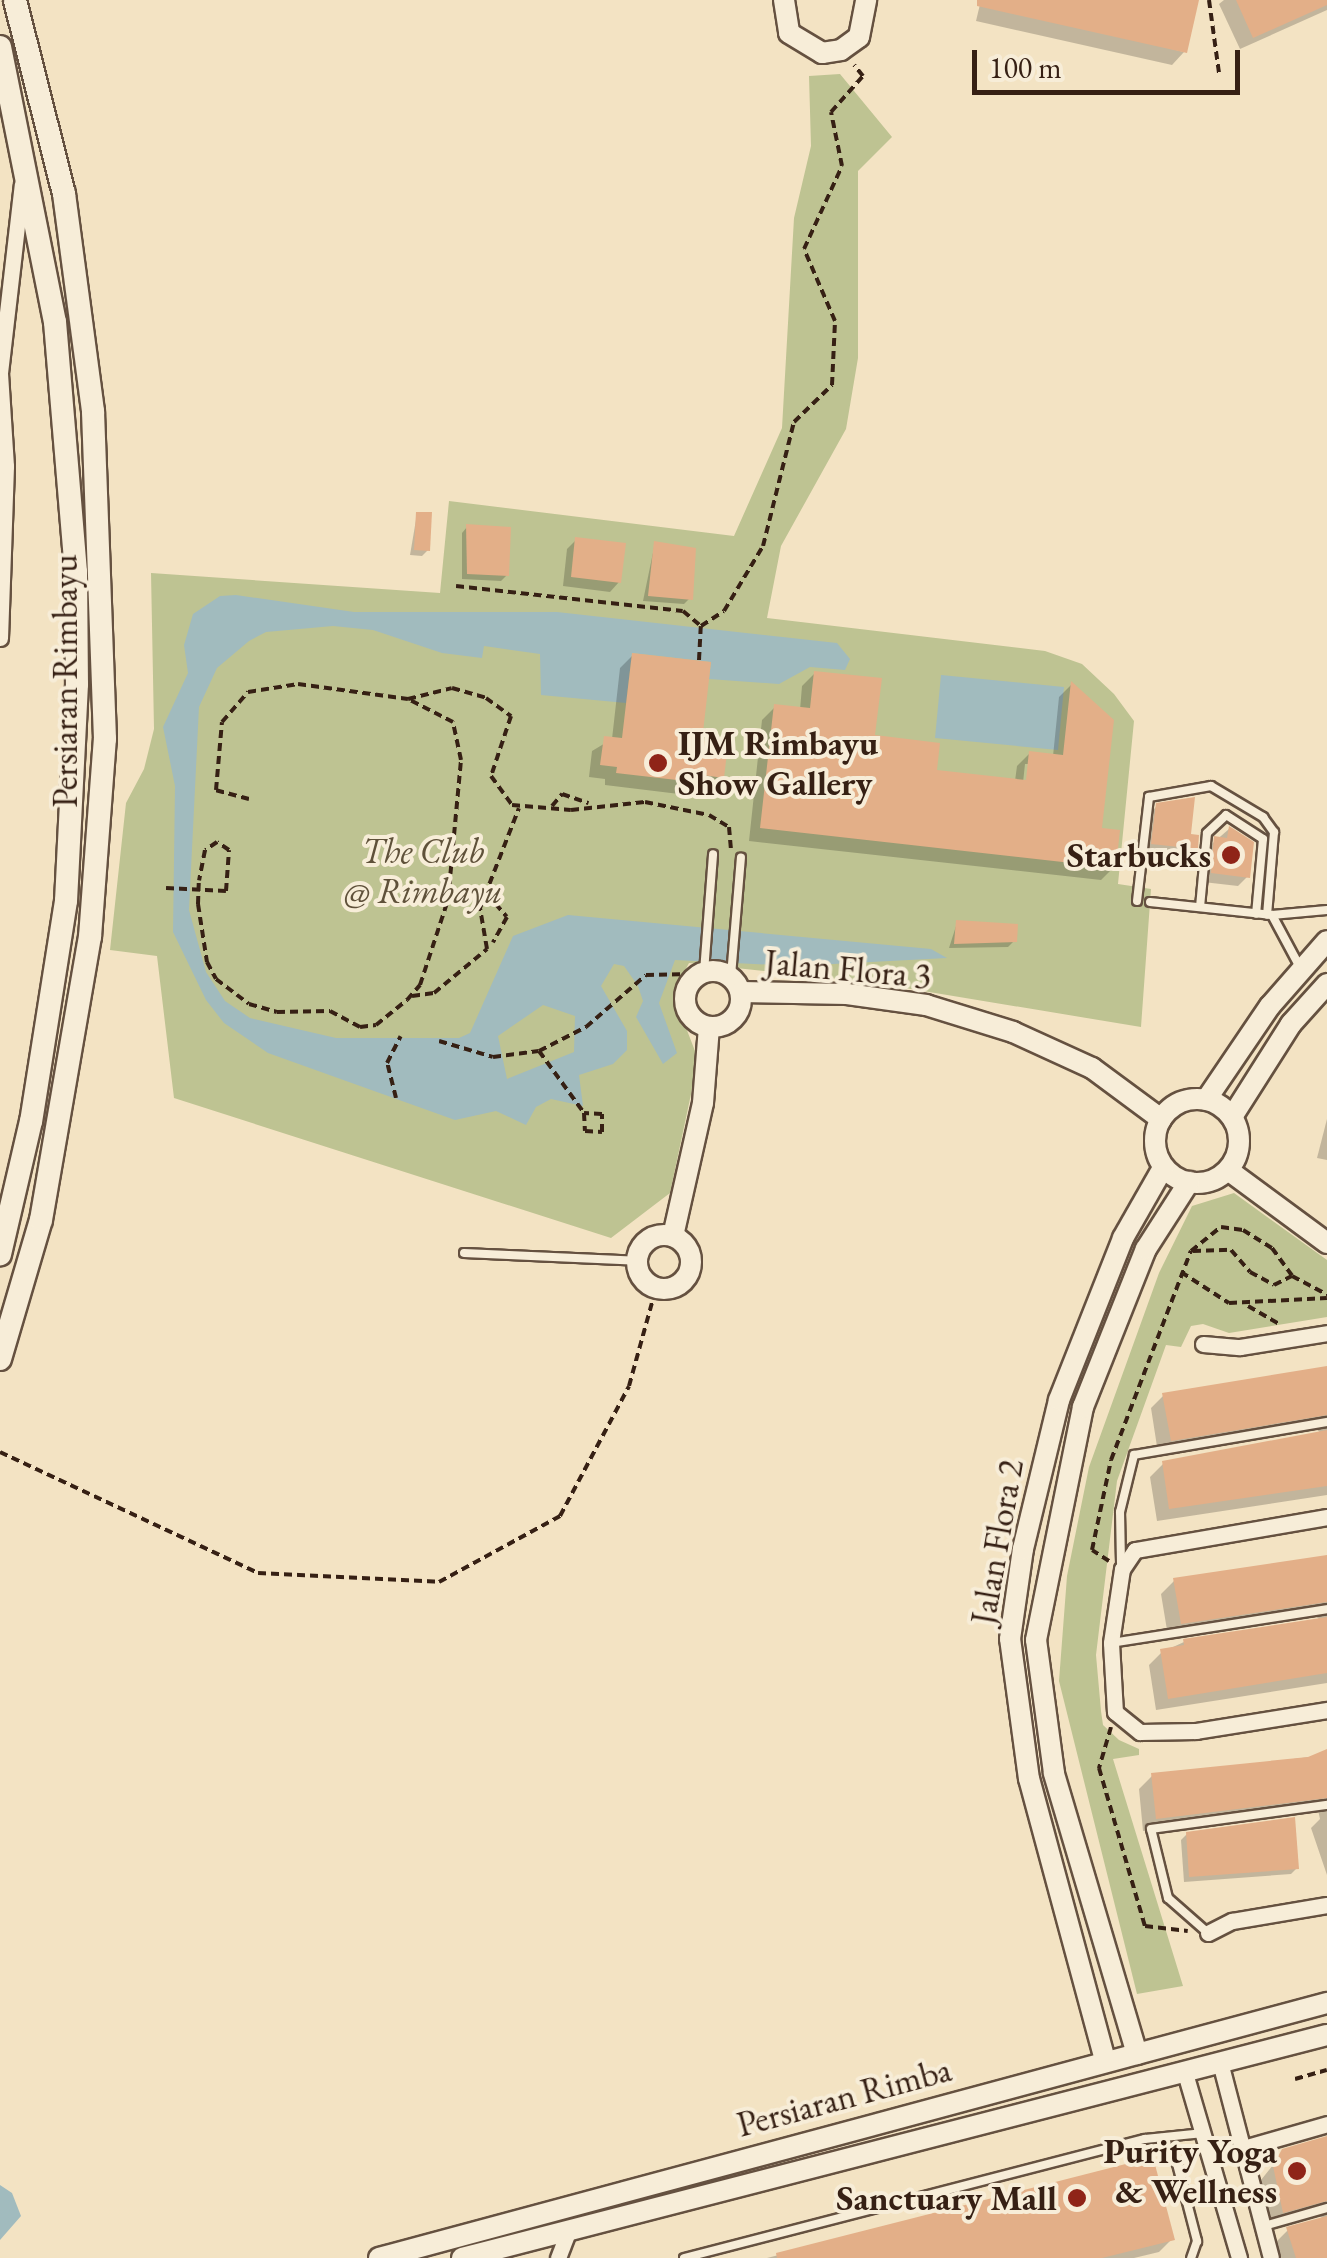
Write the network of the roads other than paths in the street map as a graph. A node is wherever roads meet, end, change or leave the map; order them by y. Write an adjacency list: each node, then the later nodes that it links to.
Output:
1 (15, 0): 34 (main road, Persiaran Rimbayu)
2 (784, 0): 3 (street)
3 (866, 0)
4 (0, 47): 5 (main road, Persiaran Rimbayu)
5 (25, 155): 6 (street); 30 (main road, Persiaran Rimbayu)
6 (0, 638)
7 (713, 854): 17 (lane)
8 (736, 856): 18 (lane)
9 (1137, 901): 14 (lane)
10 (1150, 902): 11 (lane)
11 (1200, 908): 13 (lane); 13 (lane)
12 (1327, 910): 14 (lane)
13 (1256, 914): 14 (lane)
14 (1269, 915): 16 (lane)
15 (1327, 941): 16 (street)
16 (1301, 969): 21 (street)
17 (694, 972): 18 (street); 20 (street)
18 (734, 979): 20 (street); 23 (street, Jalan Flora 3)
19 (1327, 984): 22 (street)
20 (709, 1027): 27 (street)
21 (1206, 1100): 22 (street); 23 (street)
22 (1232, 1117): 25 (street)
23 (1161, 1119): 24 (street)
24 (1164, 1168): 26 (street); 47 (street, Jalan Flora 2)
25 (1228, 1170): 26 (street); 28 (street)
26 (1189, 1182): 46 (street, Jalan Flora 2)
27 (673, 1236): 31 (street); 31 (street)
28 (1327, 1242)
29 (464, 1253): 31 (lane)
30 (0, 1254)
31 (636, 1261)
32 (1327, 1332): 33 (street)
33 (1204, 1344)
34 (0, 1360)
35 (1327, 1422): 37 (lane)
36 (1327, 1516): 37 (street)
37 (1122, 1569): 39 (street)
38 (1327, 1609): 39 (lane)
39 (1111, 1643): 40 (street)
40 (1327, 1710)
41 (1327, 1805): 43 (lane)
42 (1327, 1905): 43 (street)
43 (1208, 1934)
44 (1327, 2003): 46 (street, Persiaran Rimba)
45 (1327, 2035): 48 (street, Persiaran Rimba)
46 (1137, 2054): 47 (street, Persiaran Rimba)
47 (1105, 2060): 58 (street, Persiaran Rimba)
48 (1221, 2066): 49 (street, Persiaran Rimba); 53 (street)
49 (1186, 2072): 51 (street); 56 (street, Persiaran Rimba)
50 (1327, 2124): 53 (street)
51 (1204, 2133): 52 (lane); 63 (street)
52 (1160, 2138): 61 (lane); 62 (lane)
53 (1240, 2149): 55 (street)
54 (1327, 2208): 55 (lane)
55 (1261, 2227): 64 (street)
56 (568, 2232): 57 (street, Persiaran Rimba); 60 (street)
57 (498, 2254): 59 (street, Persiaran Rimba)
58 (379, 2258)
59 (462, 2258)
60 (558, 2258)
61 (684, 2258)
62 (1191, 2258)
63 (1239, 2258)
64 (1271, 2258)

